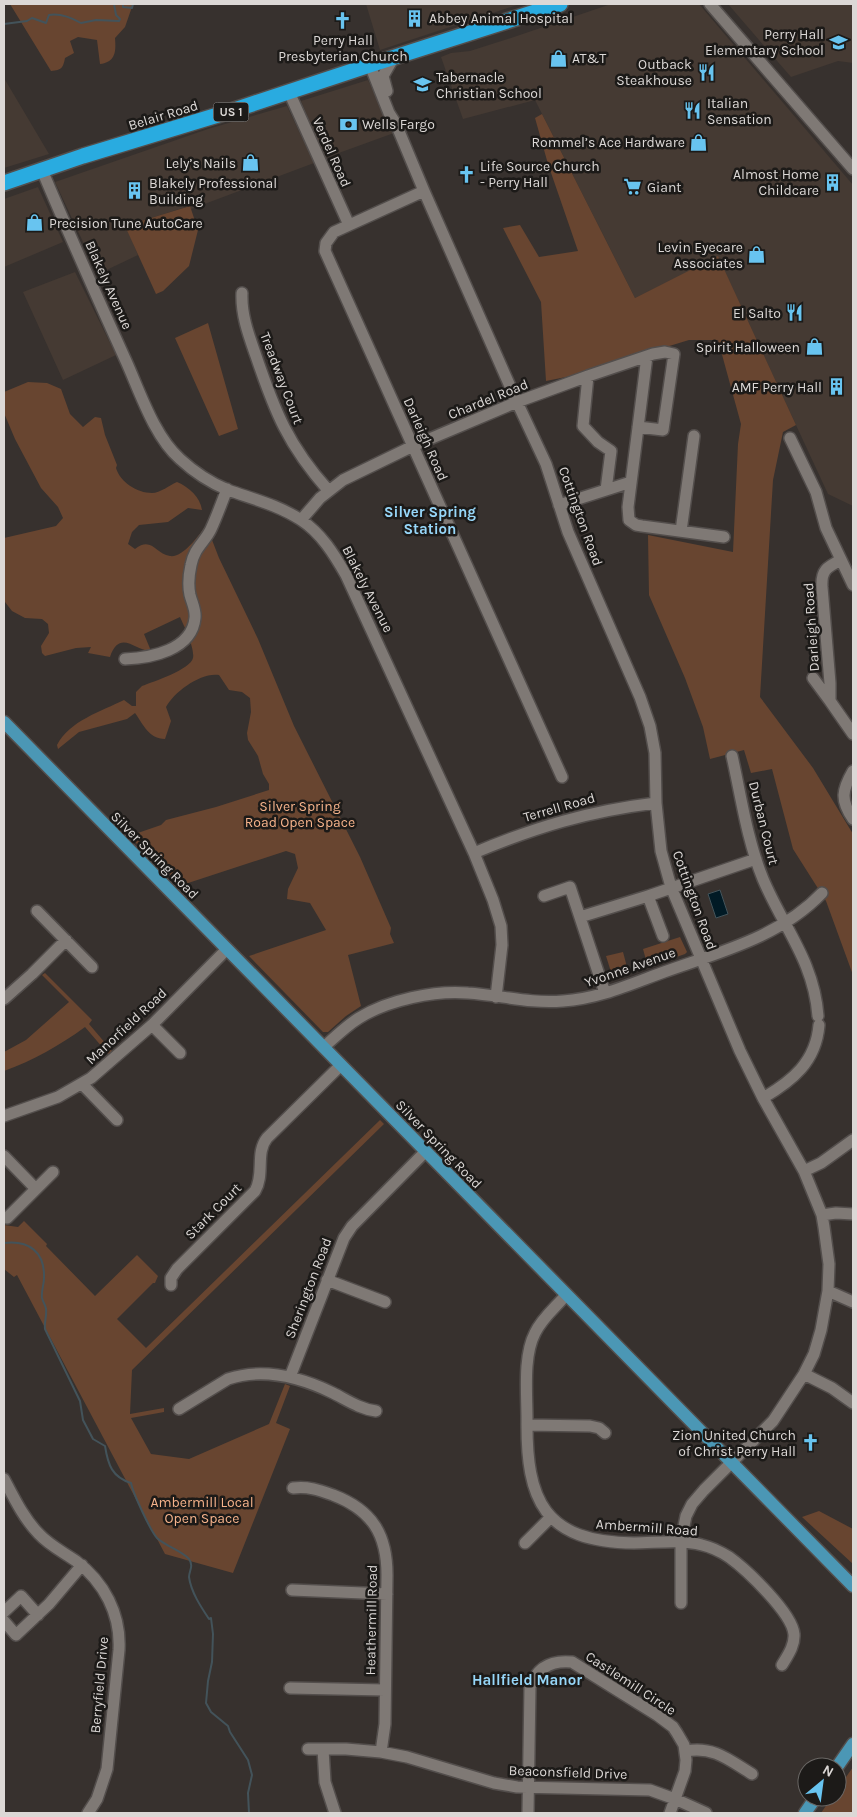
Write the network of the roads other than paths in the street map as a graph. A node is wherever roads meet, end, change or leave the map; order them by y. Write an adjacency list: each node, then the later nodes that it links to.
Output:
1 (560, 4): 3 (highway, Belair Road / US 1)
2 (710, 4): 7 (street)
3 (394, 57): 4 (highway, Belair Road / US 1); 6 (street, Cottington Road)
4 (370, 65): 5 (highway, Belair Road / US 1); 6 (street, Cottington Road)
5 (289, 92): 8 (highway, Belair Road / US 1); 11 (street, Verdel Road)
6 (396, 124): 10 (street, Cottington Road)
7 (853, 169)
8 (42, 170): 9 (highway, Belair Road / US 1); 21 (street, Blakely Avenue)
9 (4, 183)
10 (424, 191): 11 (street, Darleigh Road); 15 (street, Cottington Road)
11 (348, 225): 19 (street, Darleigh Road)
12 (242, 293): 22 (street, Treadway Court)
13 (648, 356): 14 (street, Chardel Road); 16 (street); 16 (street, Chardel Road)
14 (588, 376): 15 (street, Chardel Road); 23 (street)
15 (516, 402): 19 (street, Chardel Road); 24 (street, Cottington Road)
16 (638, 427): 20 (street)
17 (694, 436): 26 (street)
18 (790, 438): 28 (street)
19 (413, 446): 22 (street, Chardel Road); 37 (street, Darleigh Road)
20 (631, 482): 23 (street); 26 (street)
21 (227, 489): 25 (street, Blakely Avenue); 30 (street)
22 (328, 490): 25 (street, Chardel Road)
23 (606, 490): 24 (street)
24 (559, 505): 38 (street, Cottington Road)
25 (301, 520): 40 (street, Blakely Avenue)
26 (681, 531): 27 (street)
27 (724, 537)
28 (841, 560): 29 (street); 32 (street, Darleigh Road)
29 (853, 585)
30 (126, 658)
31 (813, 678): 32 (street, Darleigh Road)
32 (830, 701): 34 (street, Darleigh Road)
33 (4, 722): 51 (main road, Silver Spring Road)
34 (853, 734)
35 (732, 756): 41 (street, Durban Court)
36 (853, 771): 39 (street)
37 (562, 777)
38 (656, 803): 40 (street, Terrell Road); 42 (street, Cottington Road)
39 (853, 819)
40 (474, 853): 55 (street, Blakely Avenue)
41 (756, 859): 42 (street); 48 (street, Durban Court)
42 (671, 887): 45 (street); 52 (street, Cottington Road)
43 (822, 893): 48 (street, Yvonne Avenue)
44 (544, 896): 47 (street)
45 (648, 896): 47 (street); 49 (street)
46 (37, 911): 50 (street)
47 (580, 917): 54 (street)
48 (786, 923): 52 (street, Yvonne Avenue); 62 (street, Durban Court)
49 (663, 936)
50 (66, 940): 53 (street); 56 (street)
51 (227, 949): 57 (street, Manorfield Road); 58 (main road, Silver Spring Road)
52 (701, 958): 54 (street, Yvonne Avenue); 62 (street, Cottington Road)
53 (92, 967)
54 (605, 993): 55 (street, Yvonne Avenue)
55 (496, 997): 58 (street, Yvonne Avenue)
56 (4, 999)
57 (152, 1025): 59 (street); 61 (street, Manorfield Road)
58 (324, 1047): 60 (main road, Silver Spring Road)
59 (180, 1053)
60 (341, 1065): 66 (main road, Silver Spring Road); 75 (street, Stark Court)
61 (82, 1084): 63 (street, Manorfield Road); 64 (street)
62 (763, 1098): 69 (street, Cottington Road)
63 (4, 1116)
64 (117, 1120)
65 (853, 1140): 69 (street)
66 (426, 1151): 74 (street, Sherington Road); 77 (main road, Silver Spring Road)
67 (4, 1156): 70 (street)
68 (53, 1172): 70 (street)
69 (804, 1172): 72 (street, Cottington Road)
70 (36, 1189): 73 (street)
71 (853, 1214): 72 (street)
72 (822, 1215): 76 (street, Cottington Road)
73 (7, 1218)
74 (327, 1280): 78 (street); 81 (street, Sherington Road)
75 (171, 1285)
76 (828, 1291): 79 (street); 80 (street, Cottington Road)
77 (566, 1295): 85 (street, Ambermill Road); 87 (main road, Silver Spring Road)
78 (385, 1302)
79 (853, 1302)
80 (804, 1374): 82 (street); 87 (street, Cottington Road)
81 (290, 1376): 83 (street); 84 (street)
82 (853, 1403)
83 (179, 1409)
84 (376, 1411)
85 (527, 1425): 86 (street); 90 (street, Ambermill Road)
86 (605, 1433)
87 (732, 1463): 91 (street, Cottington Road); 94 (main road, Silver Spring Road)
88 (4, 1479): 93 (street, Berryfield Drive)
89 (293, 1488): 96 (street, Heathermill Road)
90 (552, 1517): 91 (street, Ambermill Road); 92 (street)
91 (681, 1541): 97 (street, Cottington Road); 101 (street, Ambermill Road)
92 (526, 1543)
93 (82, 1565): 99 (street); 113 (street, Berryfield Drive)
94 (853, 1586)
95 (292, 1590): 96 (street)
96 (387, 1594): 103 (street, Heathermill Road)
97 (681, 1603)
98 (4, 1612): 99 (street)
99 (38, 1614): 100 (street)
100 (4, 1621)
101 (782, 1665)
102 (290, 1688): 103 (street)
103 (385, 1690): 108 (street, Heathermill Road)
104 (853, 1744): 109 (main road)
105 (308, 1749): 106 (street, Beaconsfield Drive)
106 (323, 1749): 108 (street, Beaconsfield Drive); 114 (street)
107 (686, 1751): 110 (street); 111 (street, Castlemill Circle); 112 (street)
108 (382, 1752): 111 (street, Beaconsfield Drive)
109 (844, 1757)
110 (752, 1774)
111 (529, 1788): 112 (street, Beaconsfield Drive); 115 (street, Castlemill Circle)
112 (675, 1799): 116 (street); 117 (street, Beaconsfield Drive)
113 (88, 1813)
114 (335, 1813)
115 (528, 1813)
116 (670, 1813)
117 (706, 1813)

